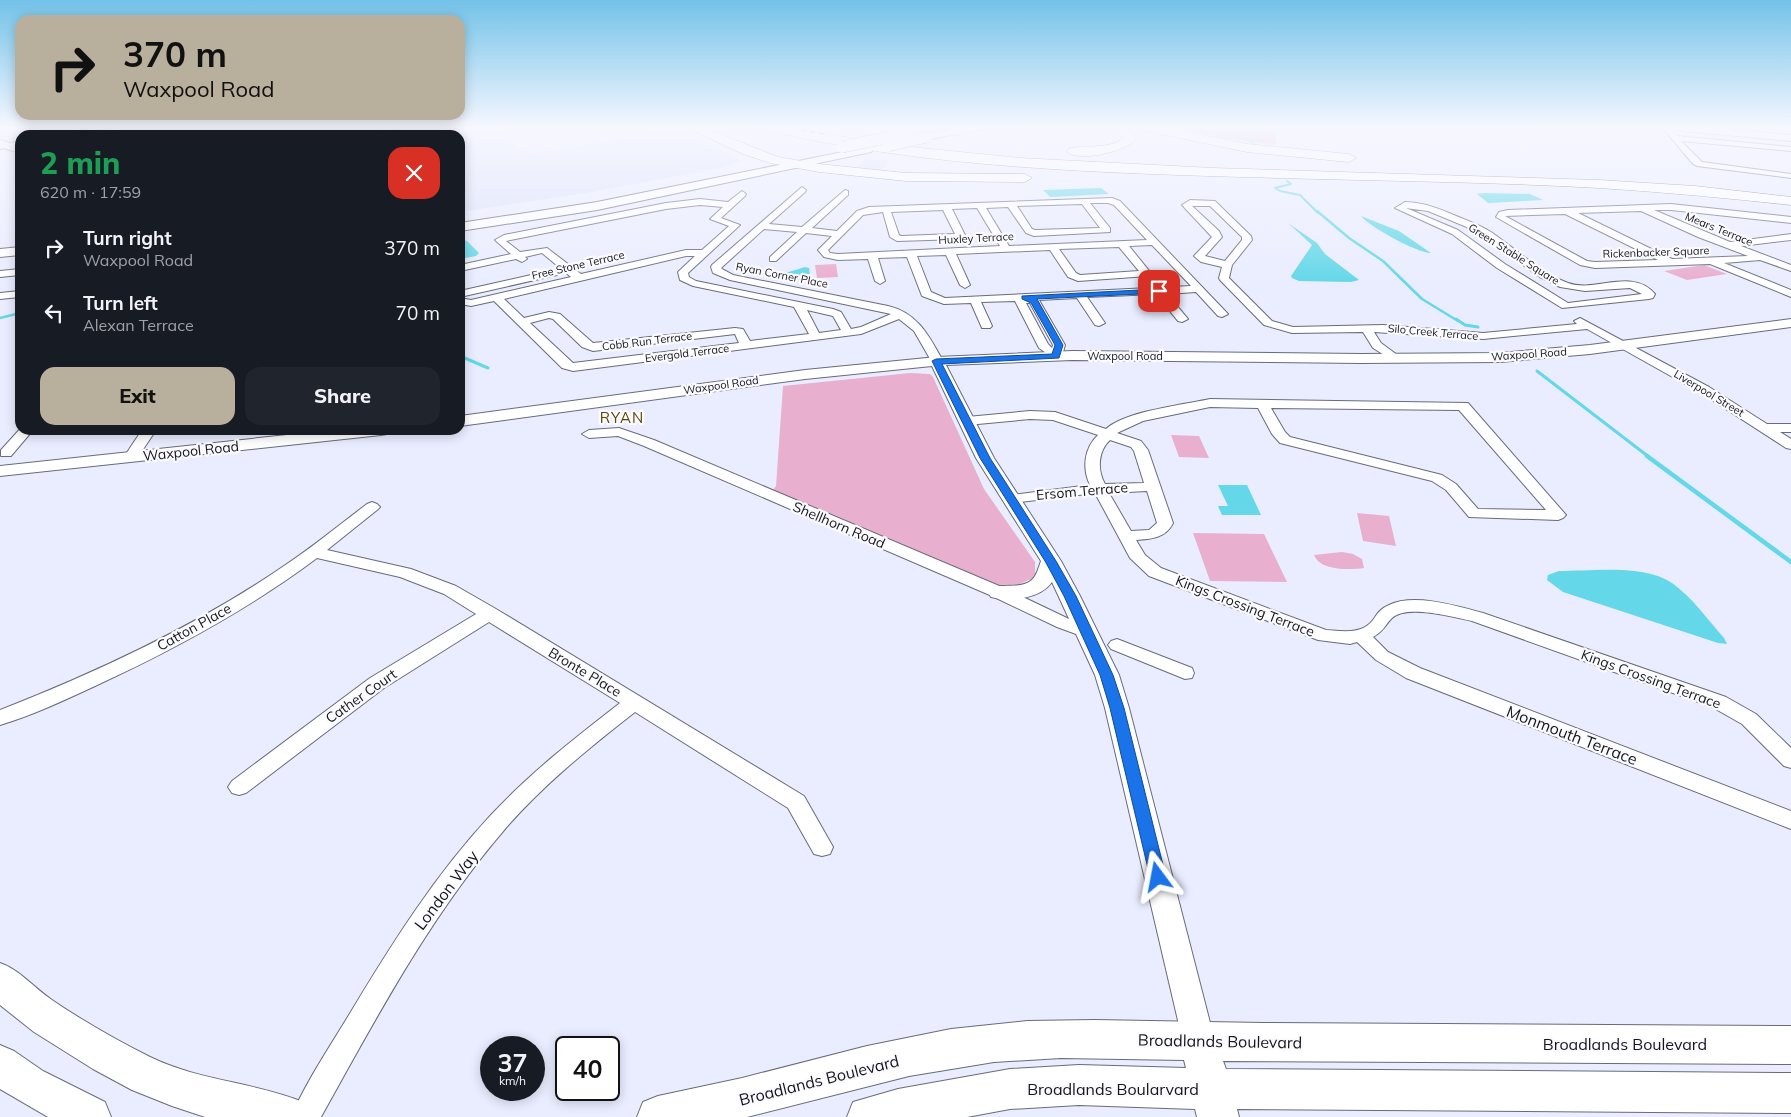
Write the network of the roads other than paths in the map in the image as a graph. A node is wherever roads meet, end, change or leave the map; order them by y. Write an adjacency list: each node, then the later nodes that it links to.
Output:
1 (686, 178): 18 (main road)
2 (730, 178): 20 (main road)
3 (1427, 178): 10 (highway)
4 (1655, 178): 6 (highway)
5 (802, 190): 21 (street, Ryan Corner Place)
6 (1791, 192)
7 (844, 193): 22 (street)
8 (742, 194): 12 (street)
9 (1084, 200): 11 (street); 11 (street); 25 (street)
10 (1791, 201)
11 (1011, 204): 13 (street)
12 (730, 205): 34 (street); 37 (street)
13 (980, 205): 14 (street); 29 (street)
14 (946, 206): 16 (street); 16 (street)
15 (1640, 207): 17 (street, Rickenbacker Square); 19 (street, Rickenbacker Square); 27 (street, Mears Terrace)
16 (886, 209): 23 (street)
17 (1565, 210): 43 (street); 43 (street, Rickenbacker Square)
18 (465, 216)
19 (1791, 220)
20 (465, 226)
21 (762, 226): 22 (street); 67 (street, Ryan Corner Place)
22 (805, 231): 23 (street); 39 (street)
23 (838, 234): 36 (street, Huxley Terrace)
24 (1791, 237): 27 (street)
25 (1155, 242): 26 (street, Huxley Terrace); 53 (street)
26 (1122, 244): 28 (street, Huxley Terrace); 28 (street)
27 (1729, 245): 38 (street, Mears Terrace)
28 (1053, 247): 29 (street, Huxley Terrace)
29 (1006, 249): 31 (street, Huxley Terrace)
30 (15, 252): 32 (main road)
31 (950, 252): 35 (street, Huxley Terrace); 52 (street)
32 (0, 253)
33 (547, 253): 37 (street); 47 (street)
34 (703, 253): 50 (street, Free Stone Terrace); 65 (street)
35 (911, 253): 36 (street, Huxley Terrace); 63 (street)
36 (872, 255): 51 (street)
37 (520, 257): 46 (street)
38 (1759, 257): 40 (street, Rickenbacker Square); 45 (street, Mears Terrace)
39 (773, 259)
40 (1712, 261): 43 (street, Rickenbacker Square); 54 (street); 58 (street)
41 (15, 262): 42 (main road)
42 (0, 263)
43 (1672, 263)
44 (1227, 265): 44 (street); 75 (street, Silo Creek Terrace)
45 (1791, 268)
46 (465, 269)
47 (568, 269): 50 (street); 56 (street)
48 (15, 272): 49 (street)
49 (0, 274)
50 (578, 278): 61 (street, Free Stone Terrace)
51 (880, 282)
52 (965, 285)
53 (1199, 289): 55 (street); 68 (street)
54 (1791, 290)
55 (1159, 291): 59 (street); 69 (street)
56 (465, 293)
57 (15, 294): 60 (street)
58 (1791, 294)
59 (1080, 295): 62 (street); 72 (street)
60 (0, 296)
61 (496, 297): 64 (street, Free Stone Terrace); 70 (street, Evergold Terrace)
62 (1025, 298): 63 (street); 80 (street)
63 (974, 300): 73 (street)
64 (465, 302)
65 (798, 304): 76 (street); 77 (street)
66 (1566, 306): 66 (street, Green Stable Square); 74 (street, Green Stable Square)
67 (901, 314): 76 (street, Evergold Terrace); 82 (street, Ryan Corner Place)
68 (1222, 314)
69 (1182, 319)
70 (522, 322): 78 (street, Evergold Terrace); 78 (street, Cobb Run Terrace)
71 (1791, 323): 79 (street, Waxpool Road)
72 (1099, 324)
73 (986, 326)
74 (1588, 326): 75 (street, Silo Creek Terrace); 79 (street, Green Stable Square)
75 (1368, 328): 81 (street)
76 (848, 333): 77 (street, Evergold Terrace)
77 (816, 337): 78 (street, Evergold Terrace)
78 (746, 345)
79 (1624, 346): 81 (street, Waxpool Road); 86 (street, Liverpool Street)
80 (1056, 356): 81 (street, Waxpool Road); 82 (street, Waxpool Road)
81 (1394, 357)
82 (936, 361): 84 (street, Waxpool Road); 85 (street)
83 (1262, 404): 83 (street, Kings Crossing Terrace); 88 (street, Kings Crossing Terrace)
84 (465, 420)
85 (967, 421): 88 (street); 99 (street)
86 (1767, 428): 87 (street); 93 (street, Liverpool Street)
87 (1791, 428)
88 (1107, 433): 97 (street); 98 (street, Kings Crossing Terrace)
89 (589, 434): 104 (street, Shellhorn Road)
90 (22, 435): 94 (street)
91 (146, 435): 95 (street)
92 (335, 435): 95 (street, Waxpool Road)
93 (1791, 445)
94 (6, 453)
95 (131, 457): 96 (street, Waxpool Road)
96 (0, 471)
97 (1154, 487): 98 (street, Ersom Terrace); 101 (street)
98 (1100, 488): 99 (street, Ersom Terrace); 101 (street, Kings Crossing Terrace)
99 (1012, 499): 103 (street)
100 (372, 507): 102 (street, Catton Place)
101 (1126, 536): 107 (street, Kings Crossing Terrace)
102 (314, 552): 105 (street, Bronte Place); 111 (street, Catton Place)
103 (1051, 561): 104 (street); 106 (street)
104 (998, 592): 106 (street, Shellhorn Road)
105 (490, 613): 110 (street, Bronte Place); 113 (street, Cather Court)
106 (1086, 629): 117 (street)
107 (1361, 636): 112 (street, Kings Crossing Terrace); 114 (street, Monmouth Terrace)
108 (1117, 645): 109 (street)
109 (1184, 673)
110 (635, 702): 115 (street, Bronte Place); 124 (street, London Way)
111 (0, 718)
112 (1791, 760)
113 (239, 787)
114 (1791, 820)
115 (822, 847)
116 (0, 980): 123 (main road)
117 (1199, 1042): 118 (main road, Broadlands Boulevard); 121 (main road); 125 (main road, Broadlands Boulevard)
118 (1791, 1045)
119 (0, 1065): 122 (main road)
120 (1791, 1093): 121 (main road)
121 (1214, 1103): 126 (main road, Broadlands Boularvard)
122 (90, 1117)
123 (288, 1117)
124 (305, 1117)
125 (658, 1117)
126 (868, 1117)

